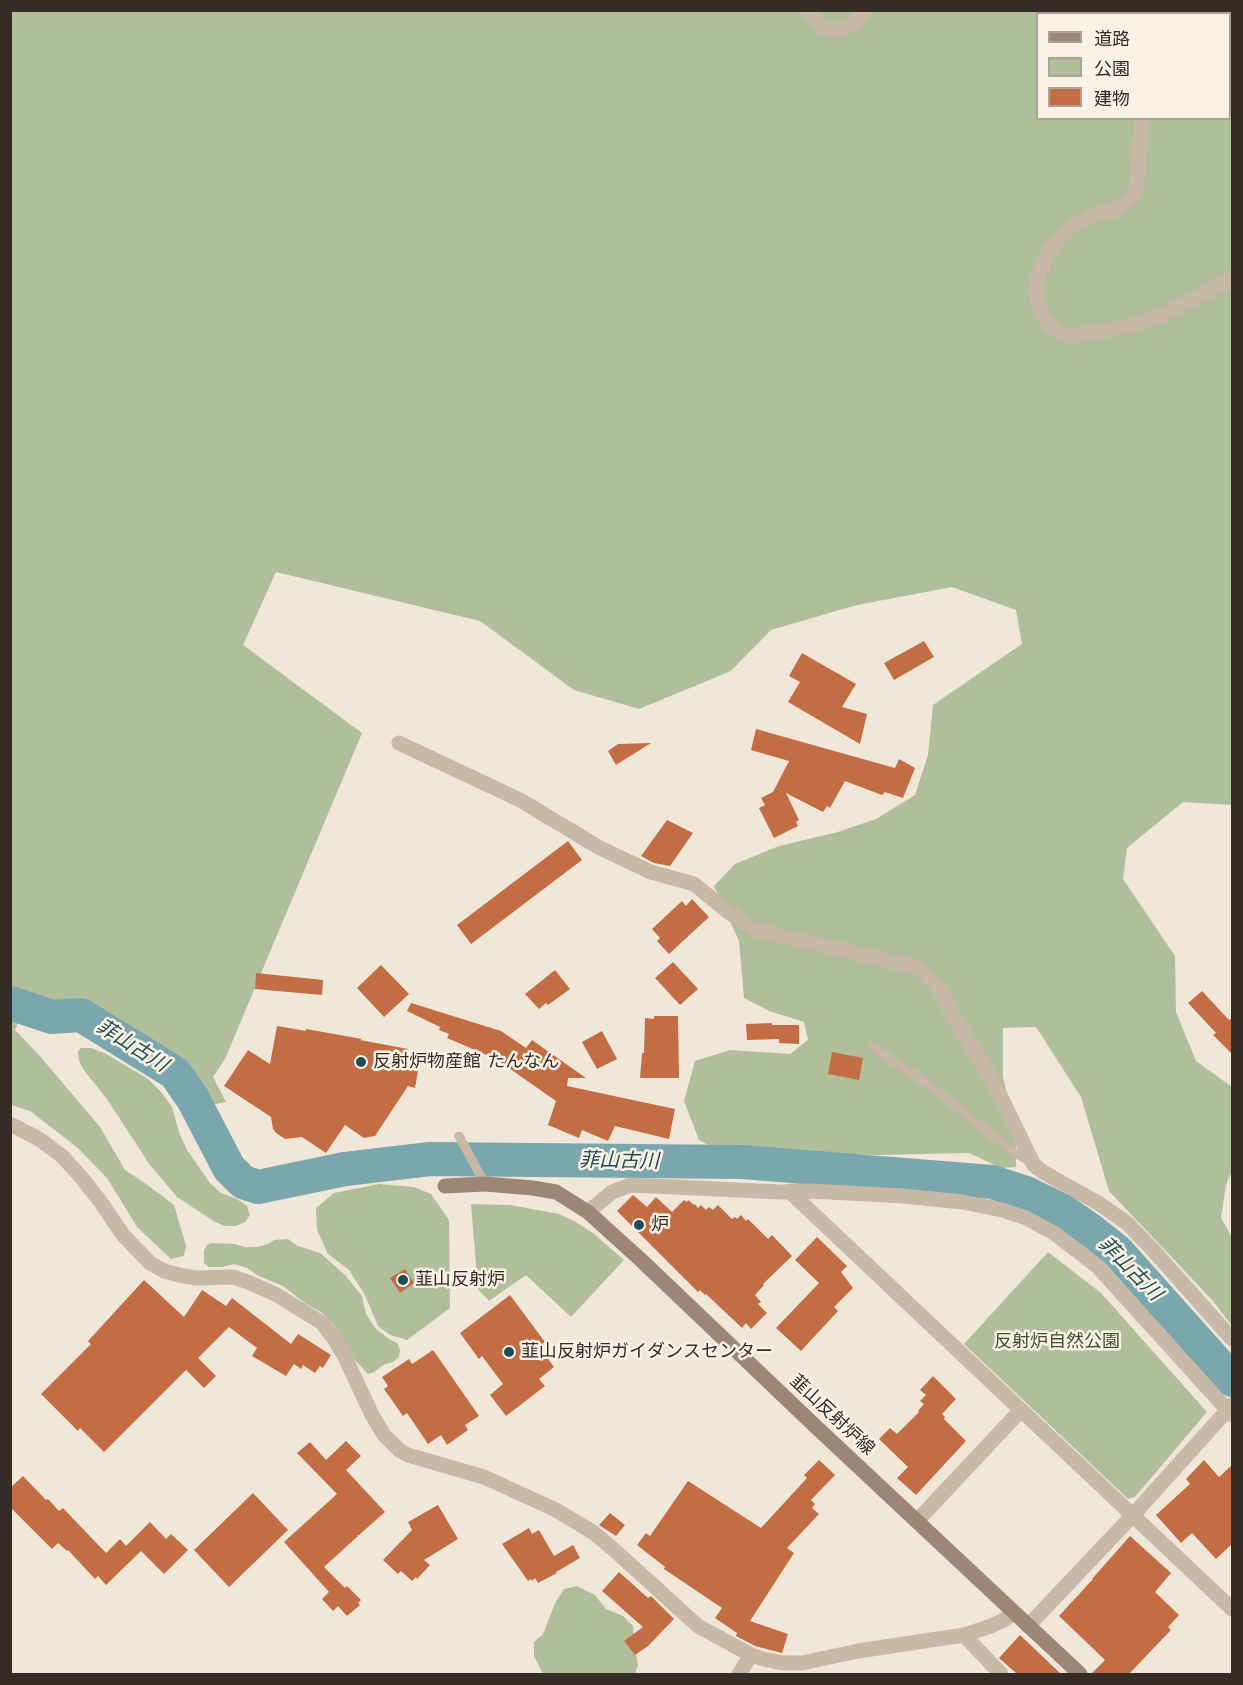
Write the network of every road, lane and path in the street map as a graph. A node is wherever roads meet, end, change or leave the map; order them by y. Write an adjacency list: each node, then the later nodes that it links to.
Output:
1 (807, 10): 2 (street)
2 (864, 10)
3 (1141, 120): 4 (street)
4 (1233, 279)
5 (399, 743): 9 (street)
6 (873, 1047): 9 (lane)
7 (10, 1124): 23 (street)
8 (459, 1136): 10 (lane)
9 (1034, 1165): 14 (street)
10 (485, 1184): 11 (main road, 韮山反射炉線); 13 (main road, 韮山反射炉線)
11 (445, 1186)
12 (789, 1191): 13 (street); 15 (street); 16 (street)
13 (588, 1212): 18 (main road, 韮山反射炉線)
14 (1233, 1339)
15 (1231, 1409): 17 (street)
16 (1021, 1410): 17 (street); 18 (street)
17 (1133, 1515): 19 (street); 21 (street)
18 (916, 1521): 20 (main road, 韮山反射炉線)
19 (1233, 1609)
20 (1014, 1613): 21 (main road, 韮山反射炉線); 22 (street)
21 (1029, 1626): 26 (main road, 韮山反射炉線)
22 (964, 1635): 23 (street); 25 (street)
23 (751, 1655): 24 (street)
24 (739, 1674)
25 (1001, 1674)
26 (1080, 1674)

